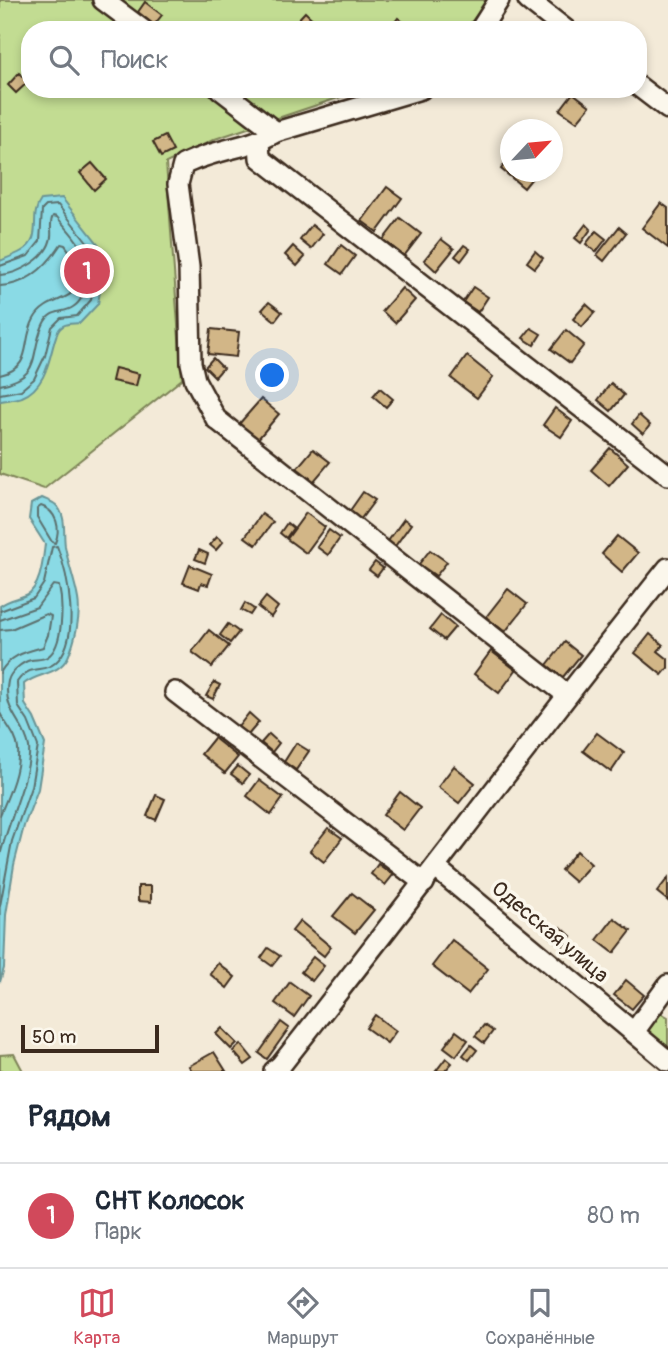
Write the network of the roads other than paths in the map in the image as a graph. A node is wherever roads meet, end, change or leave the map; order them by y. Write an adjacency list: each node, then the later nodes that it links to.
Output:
1 (103, 0): 4 (street)
2 (499, 0): 5 (street)
3 (528, 0): 6 (street)
4 (131, 21)
5 (486, 21)
6 (555, 21)
7 (647, 93): 10 (street)
8 (232, 98): 11 (street)
9 (391, 98): 11 (street)
10 (668, 109)
11 (276, 132): 12 (street)
12 (259, 142): 13 (street); 16 (street)
13 (668, 475)
14 (668, 568): 16 (street)
15 (175, 692): 18 (street)
16 (567, 695): 17 (street)
17 (436, 867): 18 (street); 20 (street, Одесская улица)
18 (424, 883): 22 (street)
19 (668, 985): 20 (street)
20 (634, 1032): 21 (street, Одесская улица)
21 (668, 1061)
22 (280, 1069)

